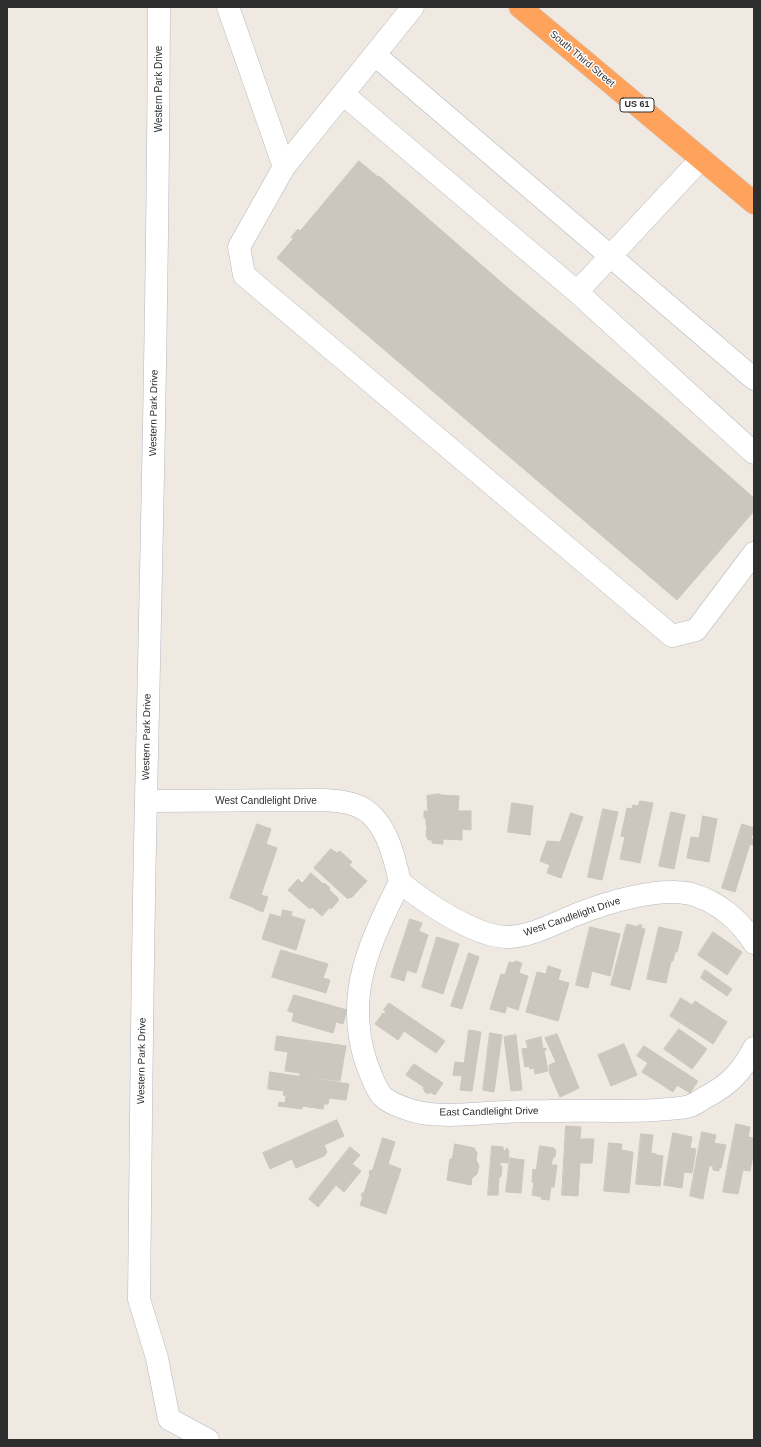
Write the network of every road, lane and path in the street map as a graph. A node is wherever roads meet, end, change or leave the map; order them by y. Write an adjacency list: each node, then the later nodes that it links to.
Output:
1 (159, 7): 15 (street, Western Park Drive)
2 (228, 7): 8 (street)
3 (413, 7): 5 (street)
4 (520, 7): 7 (highway, South Third Street / US 61)
5 (375, 54): 6 (street); 10 (street)
6 (343, 94): 8 (street); 11 (street)
7 (701, 159): 9 (highway, South Third Street / US 61); 10 (street)
8 (284, 167): 14 (street)
9 (754, 203)
10 (611, 255): 11 (street); 12 (street)
11 (577, 292): 13 (street)
12 (754, 379)
13 (754, 452)
14 (754, 553)
15 (146, 801): 16 (street, West Candlelight Drive); 19 (street, Western Park Drive)
16 (400, 882): 17 (street, West Candlelight Drive); 18 (street, East Candlelight Drive)
17 (754, 943)
18 (754, 1048)
19 (208, 1440)

